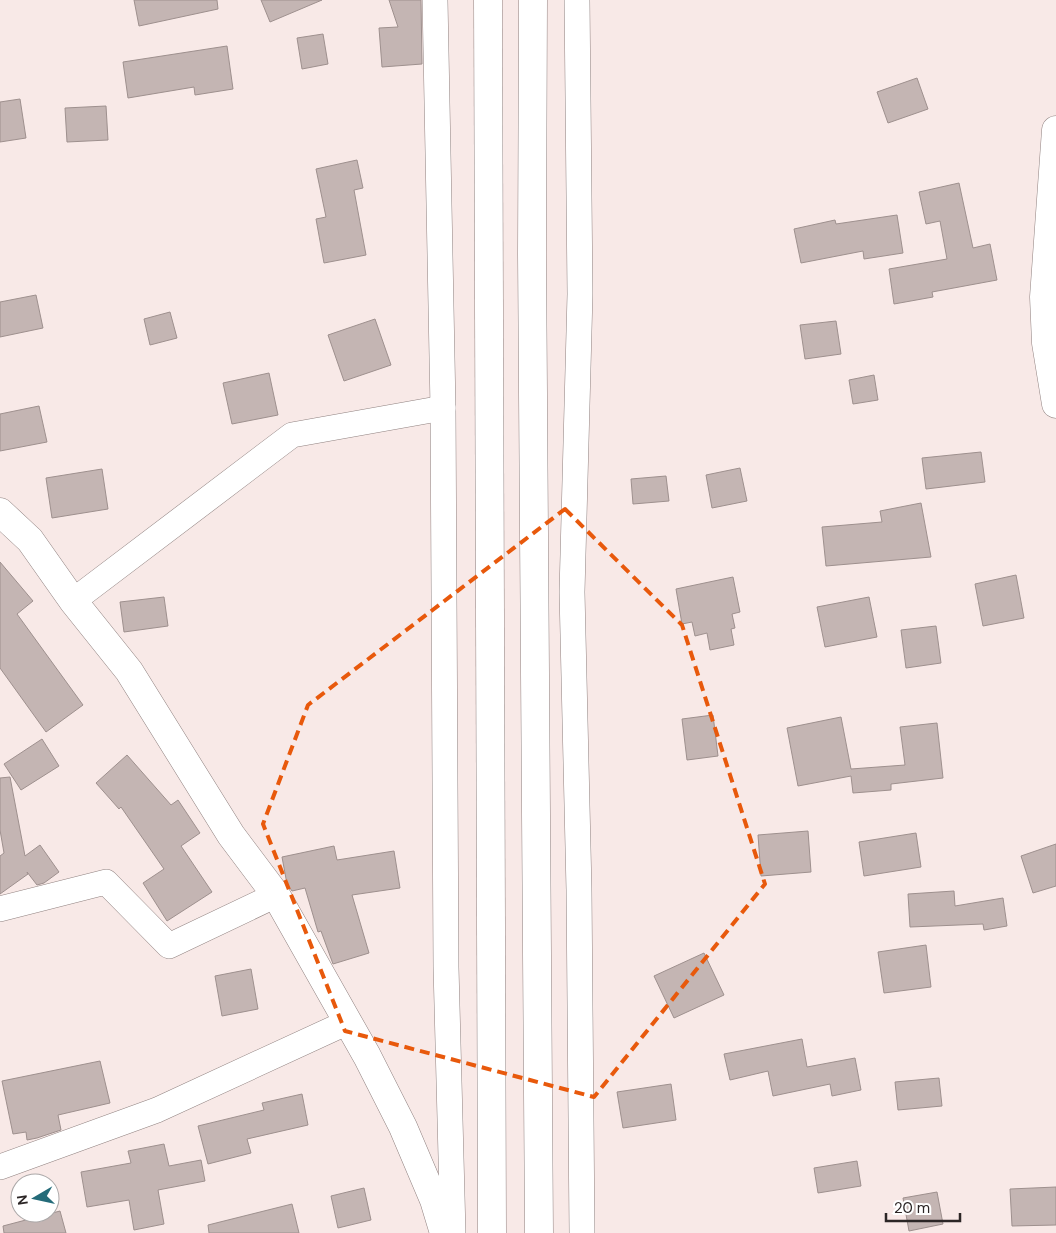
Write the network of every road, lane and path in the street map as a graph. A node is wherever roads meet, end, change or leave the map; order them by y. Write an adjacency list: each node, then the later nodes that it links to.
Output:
1 (435, 0): 8 (street)
2 (488, 0): 17 (main road)
3 (533, 0): 18 (main road)
4 (577, 0): 19 (street)
5 (1056, 130): 6 (main road)
6 (1052, 259): 7 (main road)
7 (1056, 404)
8 (443, 408): 10 (street); 16 (street)
9 (0, 512): 10 (main road)
10 (72, 601): 11 (main road)
11 (276, 895): 12 (street); 13 (main road)
12 (0, 909)
13 (348, 1022): 14 (street); 15 (main road)
14 (0, 1167)
15 (444, 1233)
16 (453, 1233)
17 (492, 1233)
18 (539, 1233)
19 (582, 1233)

